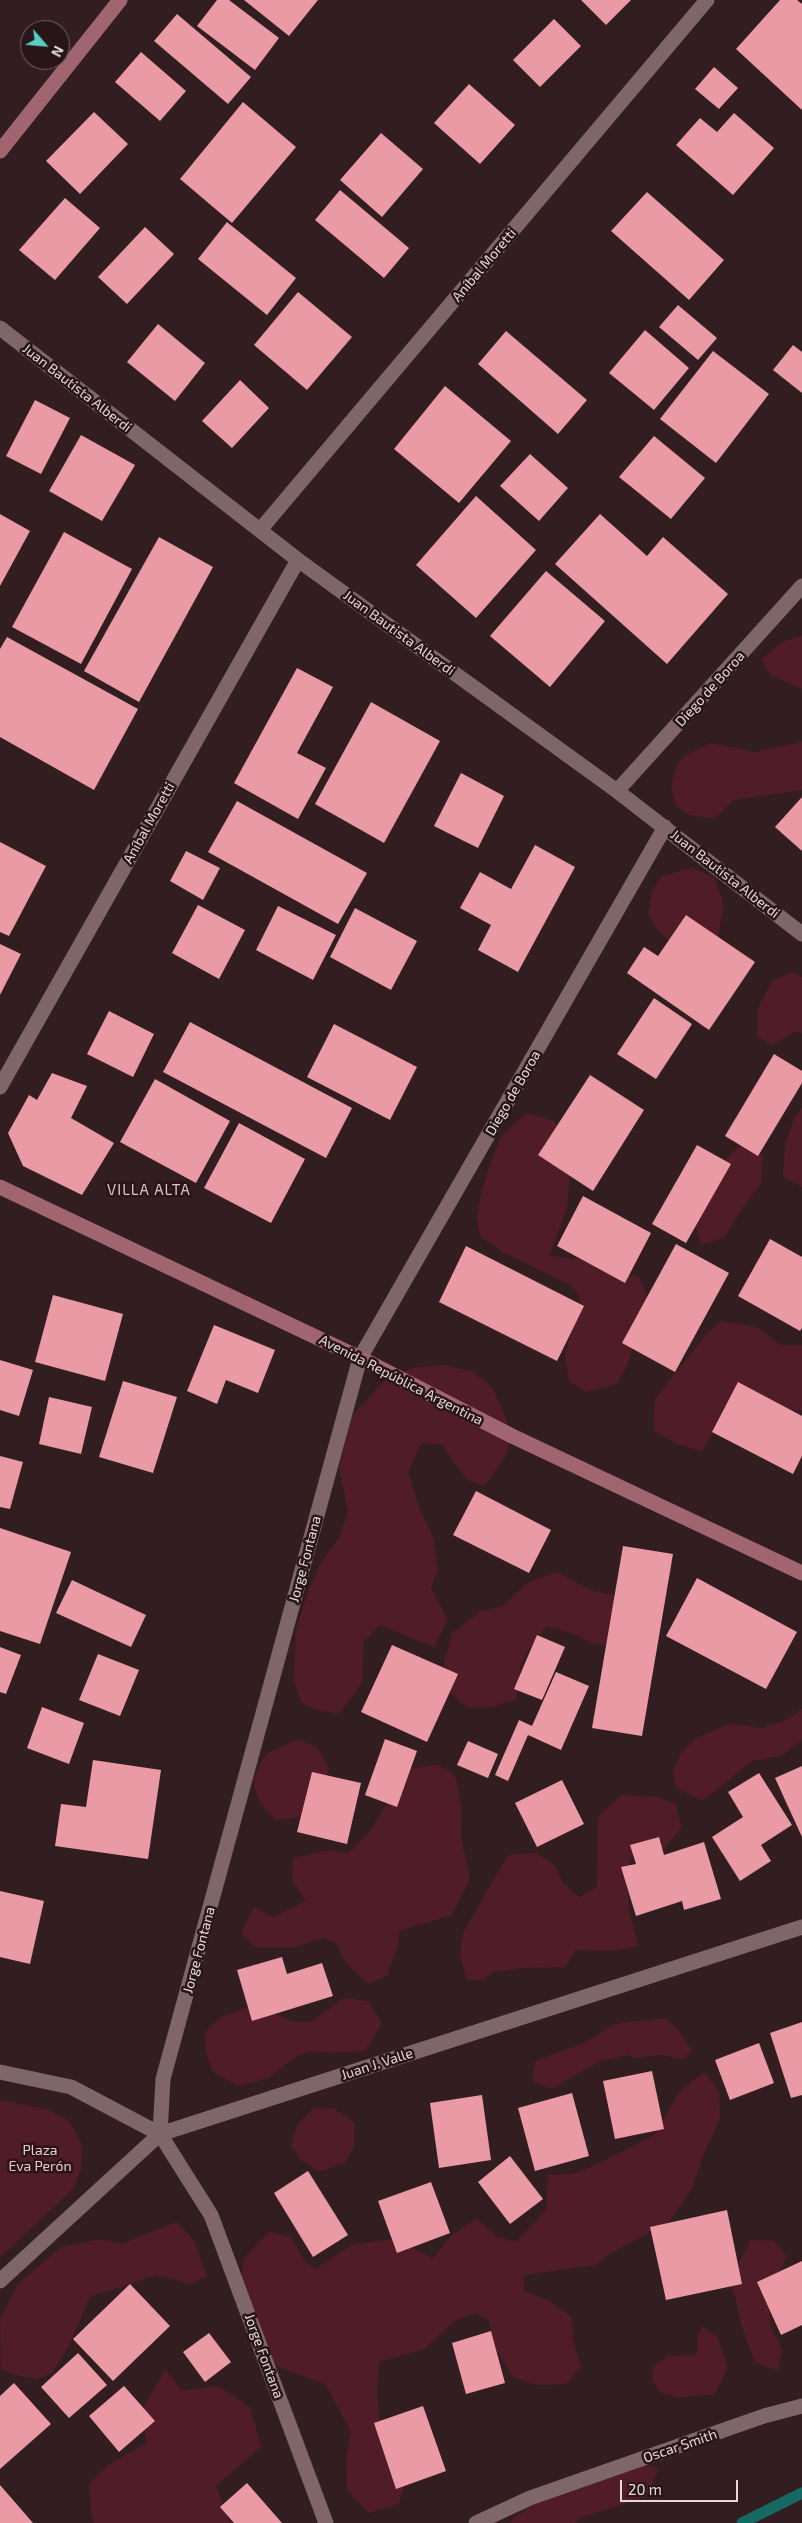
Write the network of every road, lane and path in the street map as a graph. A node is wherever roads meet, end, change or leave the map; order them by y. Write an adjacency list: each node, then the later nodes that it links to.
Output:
1 (120, 0): 3 (main road)
2 (707, 0): 5 (street, Aníbal Moretti)
3 (0, 151)
4 (0, 328): 5 (street, Juan Bautista Alberdi)
5 (260, 530): 6 (street, Juan Bautista Alberdi)
6 (298, 560): 8 (street, Juan Bautista Alberdi); 11 (street, Aníbal Moretti)
7 (802, 586): 8 (street, Diego de Boroa)
8 (617, 791): 9 (street, Juan Bautista Alberdi)
9 (665, 827): 10 (street, Juan Bautista Alberdi); 13 (street, Diego de Boroa)
10 (802, 934)
11 (0, 1087)
12 (0, 1188): 13 (main road, Avenida República Argentina)
13 (360, 1358): 14 (main road, Avenida República Argentina); 17 (street, Jorge Fontana)
14 (802, 1572)
15 (802, 1927): 17 (street, Juan J. Valle)
16 (0, 2072): 17 (street)
17 (160, 2134): 18 (street, Juan J. Valle); 20 (street, Jorge Fontana)
18 (0, 2281)
19 (802, 2406): 21 (street, Oscar Smith)
20 (326, 2523)
21 (476, 2523)

